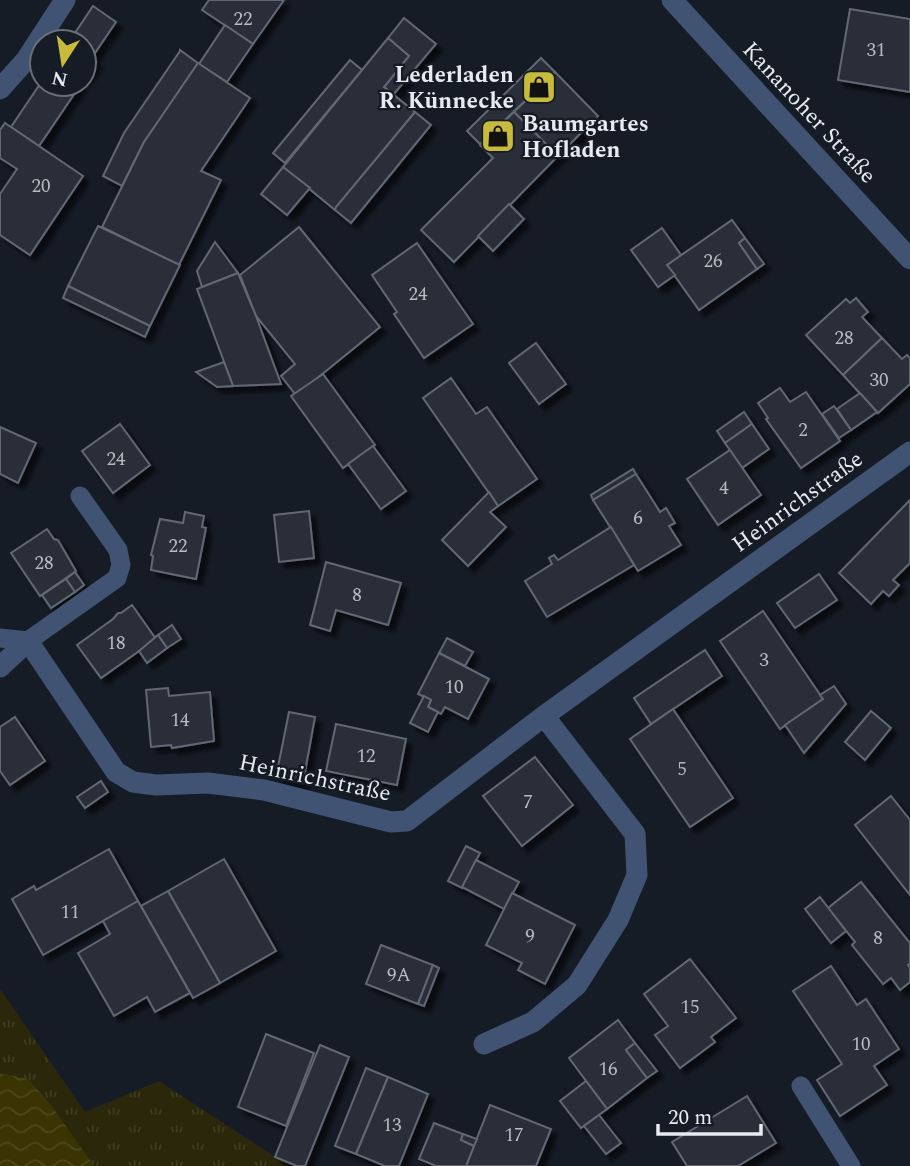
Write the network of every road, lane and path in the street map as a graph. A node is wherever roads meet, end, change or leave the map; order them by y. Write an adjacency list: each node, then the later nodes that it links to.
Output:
1 (65, 0): 3 (street)
2 (672, 0): 4 (street, Kananoher Straße)
3 (0, 89)
4 (910, 259)
5 (910, 452): 10 (street, Heinrichstraße)
6 (80, 496): 8 (lane)
7 (0, 638): 8 (lane)
8 (28, 641): 9 (street); 10 (street, Heinrichstraße)
9 (0, 667)
10 (544, 716): 11 (street)
11 (484, 1044)
12 (801, 1086): 13 (lane)
13 (851, 1166)

